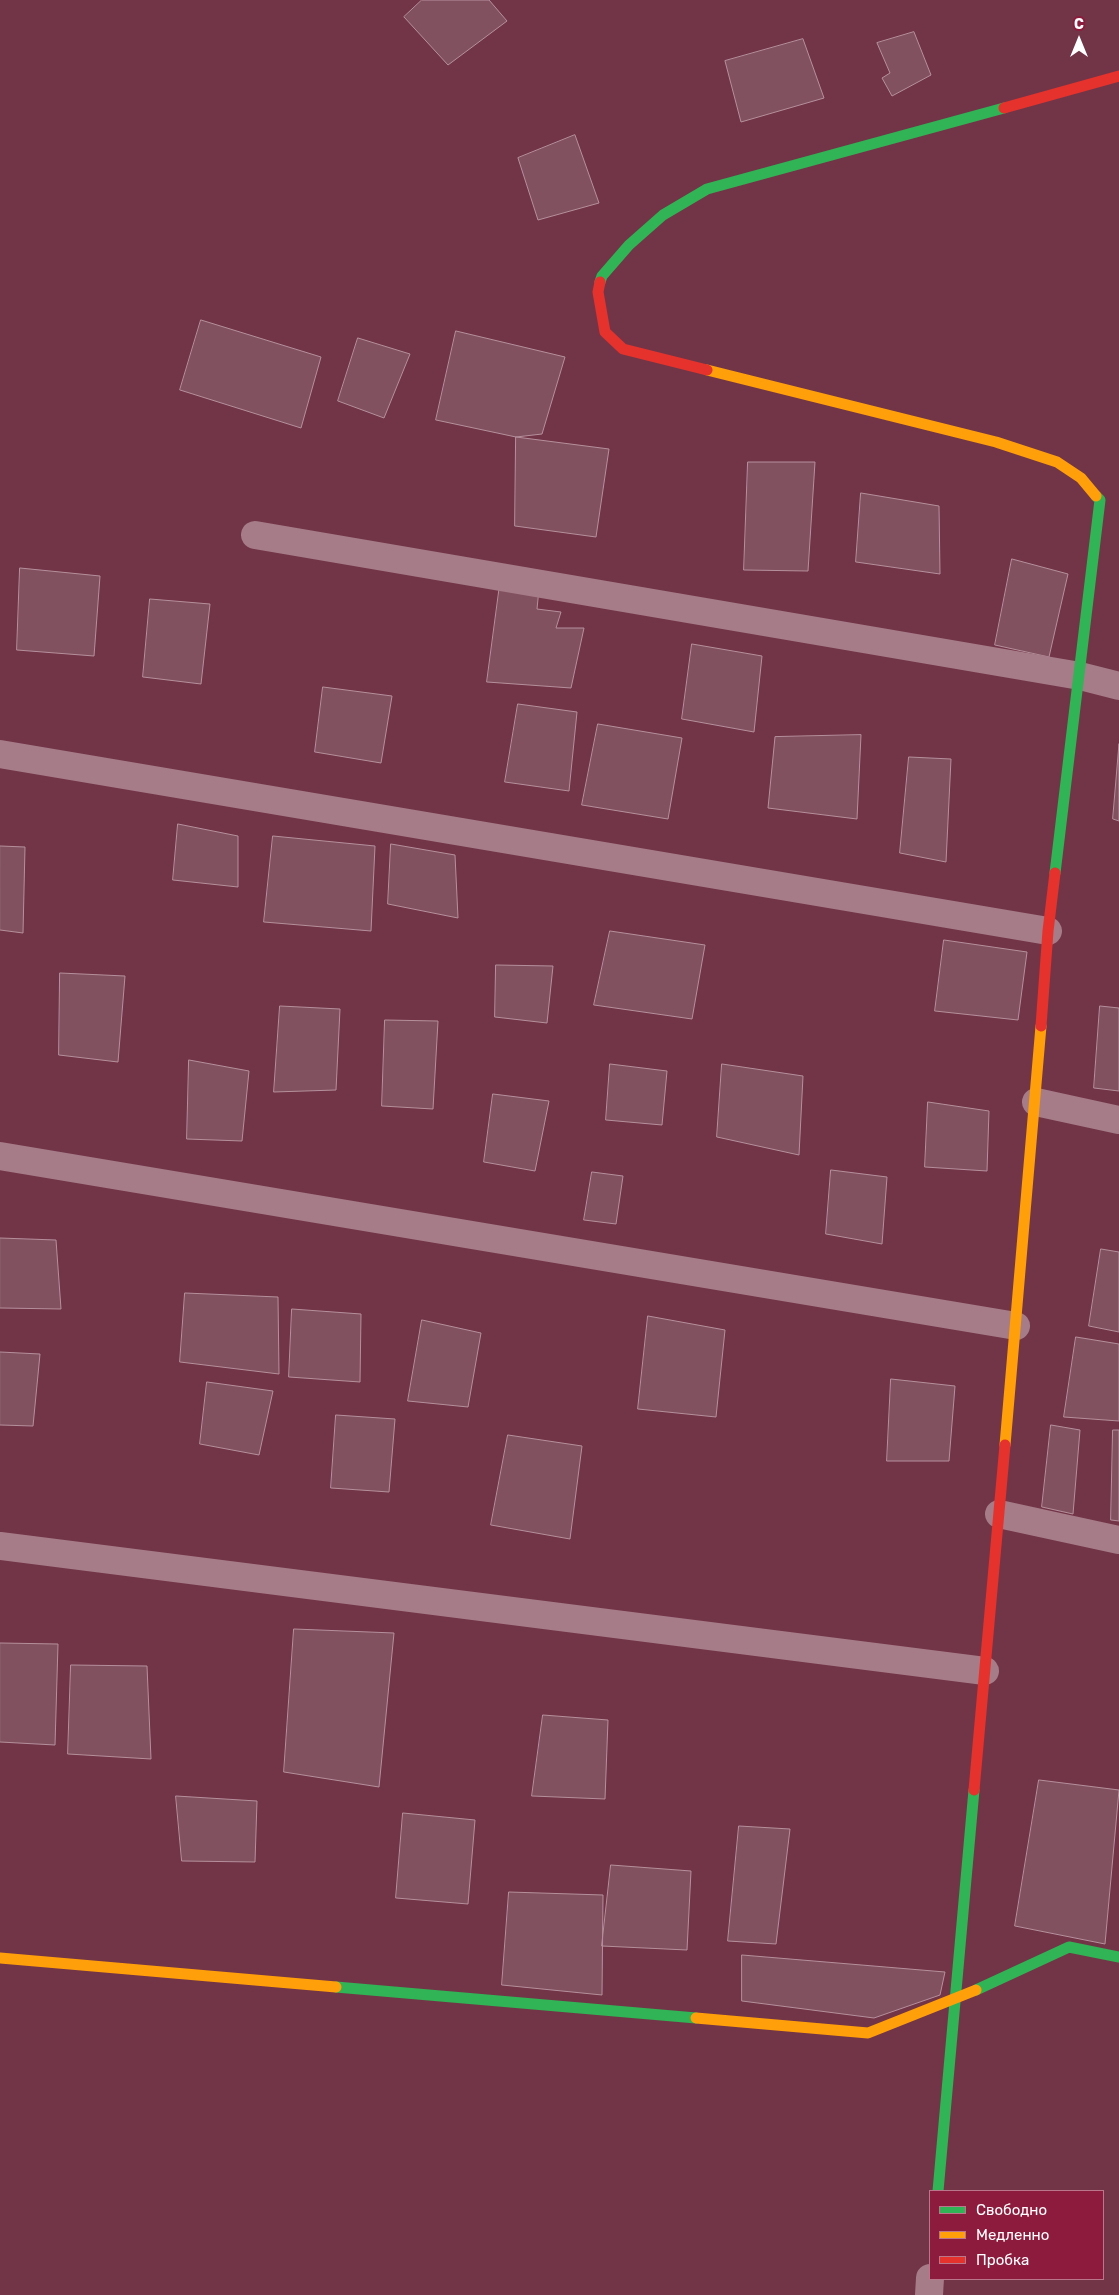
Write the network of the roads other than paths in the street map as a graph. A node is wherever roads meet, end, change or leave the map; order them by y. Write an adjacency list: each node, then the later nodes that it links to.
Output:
1 (1119, 76): 3 (street)
2 (255, 535): 3 (street)
3 (1080, 676): 4 (street); 6 (street)
4 (1119, 686)
5 (0, 754): 6 (street)
6 (1048, 931): 7 (street)
7 (1036, 1102): 8 (street); 10 (street)
8 (1119, 1120)
9 (0, 1156): 10 (street)
10 (1016, 1326): 11 (street)
11 (999, 1514): 12 (street); 14 (street)
12 (1119, 1540)
13 (0, 1546): 14 (street)
14 (985, 1671): 17 (street)
15 (1119, 1957): 17 (street)
16 (0, 1958): 17 (street)
17 (955, 2000): 18 (street)
18 (938, 2190)
19 (930, 2280): 20 (street)
20 (929, 2295)

